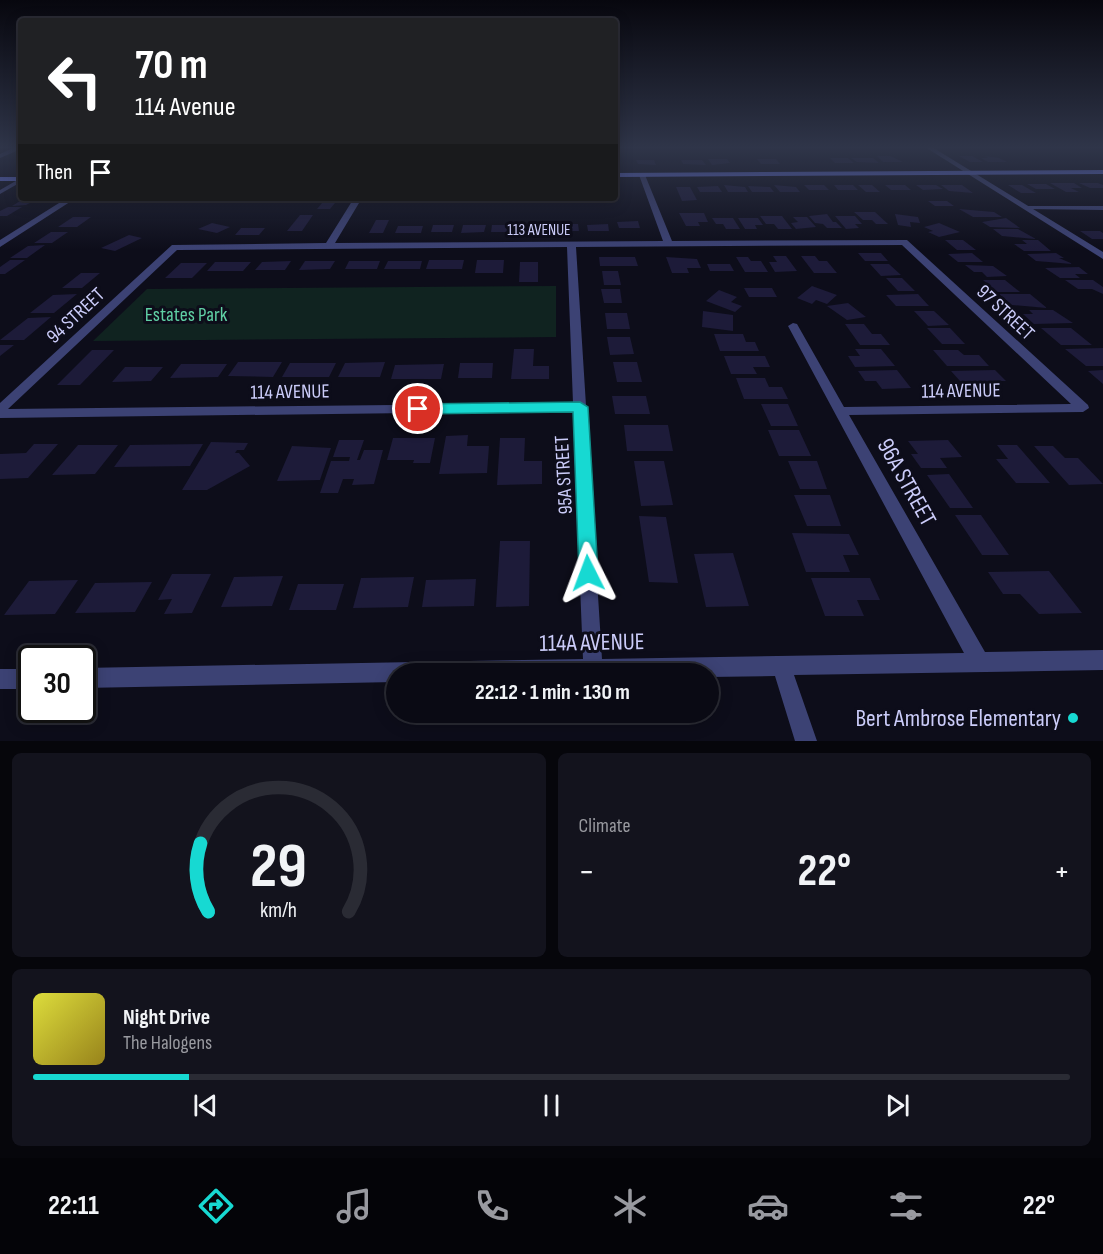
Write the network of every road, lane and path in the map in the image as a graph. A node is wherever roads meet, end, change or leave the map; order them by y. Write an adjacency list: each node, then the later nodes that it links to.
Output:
1 (18, 182): 4 (lane)
2 (645, 182): 10 (street)
3 (984, 182): 7 (street)
4 (0, 192)
5 (67, 201): 11 (street)
6 (356, 201): 13 (street)
7 (1027, 208): 8 (lane); 15 (street)
8 (1103, 208)
9 (904, 242): 10 (street, 113 AVENUE); 18 (street, 97 STREET)
10 (668, 243): 12 (street, 113 AVENUE)
11 (0, 244)
12 (571, 244): 13 (street, 113 AVENUE); 17 (street, 95A STREET)
13 (329, 246): 14 (street, 113 AVENUE)
14 (175, 247): 20 (street, 94 STREET)
15 (1102, 255)
16 (793, 326): 19 (street, 96A STREET)
17 (580, 407): 20 (street, 114 AVENUE); 23 (street, 95A STREET)
18 (1083, 408): 19 (street, 114 AVENUE)
19 (839, 411): 22 (street, 96A STREET)
20 (0, 412)
21 (1103, 660): 22 (street, 114A AVENUE)
22 (979, 661): 24 (street, 114A AVENUE)
23 (593, 663)
24 (781, 665): 25 (street, 114A AVENUE); 30 (street)
25 (719, 666)
26 (386, 672): 27 (street, 114A AVENUE)
27 (96, 678)
28 (0, 679): 29 (street)
29 (18, 679)
30 (807, 741)

